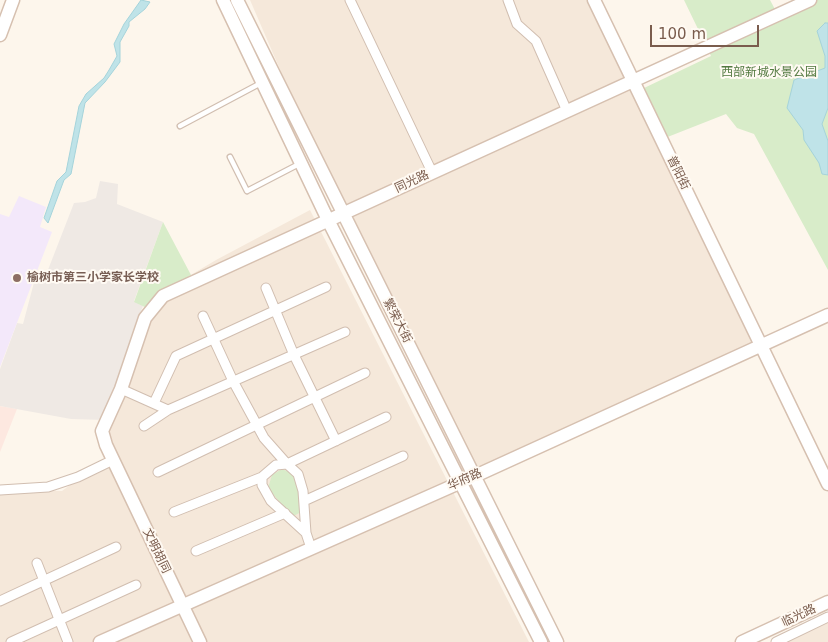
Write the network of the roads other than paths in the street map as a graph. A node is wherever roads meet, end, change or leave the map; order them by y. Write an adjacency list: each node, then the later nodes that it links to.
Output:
1 (13, 0): 8 (street)
2 (223, 0): 10 (street, 繁荣大街)
3 (237, 0): 16 (street, 繁荣大街)
4 (350, 0): 15 (street)
5 (508, 0): 11 (street)
6 (594, 0): 9 (street, 普阳街)
7 (810, 0): 9 (street, 同光路)
8 (0, 35)
9 (633, 81): 11 (street, 同光路); 25 (street, 普阳街)
10 (262, 82): 12 (lane); 14 (street, 繁荣大街)
11 (567, 111): 15 (street, 同光路)
12 (180, 126)
13 (230, 157): 14 (lane)
14 (300, 163): 17 (street, 繁荣大街)
15 (432, 172): 16 (street, 同光路)
16 (342, 214): 17 (street, 同光路); 42 (street, 繁荣大街)
17 (328, 220): 29 (street, 同光路); 44 (street, 繁荣大街)
18 (326, 287): 20 (street)
19 (266, 288): 20 (street)
20 (276, 309): 24 (street); 26 (street)
21 (828, 315): 25 (street, 华府路)
22 (203, 316): 24 (street)
23 (346, 332): 26 (street)
24 (212, 338): 28 (street); 31 (street)
25 (761, 347): 42 (street, 华府路); 45 (street, 普阳街)
26 (294, 355): 28 (street); 30 (street)
27 (365, 373): 30 (street)
28 (233, 381): 32 (street); 34 (street)
29 (121, 389): 31 (street); 37 (street, 同光路)
30 (314, 397): 34 (street); 36 (street)
31 (154, 403): 32 (street)
32 (168, 410): 35 (street)
33 (386, 417): 36 (street)
34 (256, 423): 40 (street); 41 (street)
35 (144, 426)
36 (336, 441): 40 (street)
37 (106, 445): 39 (street, 文明胡同)
38 (403, 456): 47 (street)
39 (113, 460): 46 (street); 59 (street, 文明胡同)
40 (286, 464): 43 (street); 47 (street)
41 (158, 472)
42 (475, 476): 44 (street, 华府路); 67 (street, 繁荣大街)
43 (262, 477): 48 (street); 49 (street)
44 (462, 482): 52 (street, 华府路); 66 (street, 繁荣大街)
45 (828, 484)
46 (0, 490)
47 (304, 500): 50 (street)
48 (174, 512)
49 (285, 513): 50 (street); 53 (street)
50 (306, 534): 52 (street)
51 (116, 547): 55 (street)
52 (311, 548): 59 (street, 华府路)
53 (196, 551)
54 (37, 563): 55 (street)
55 (43, 581): 57 (street); 61 (street)
56 (136, 585): 61 (street)
57 (0, 601)
58 (828, 602): 68 (street, 临光路)
59 (183, 605): 64 (street, 华府路); 65 (street, 文明胡同)
60 (828, 617): 69 (street)
61 (60, 620): 62 (street); 63 (street)
62 (11, 642)
63 (68, 642)
64 (100, 642)
65 (200, 642)
66 (541, 642)
67 (556, 642)
68 (742, 642)
69 (776, 642)

